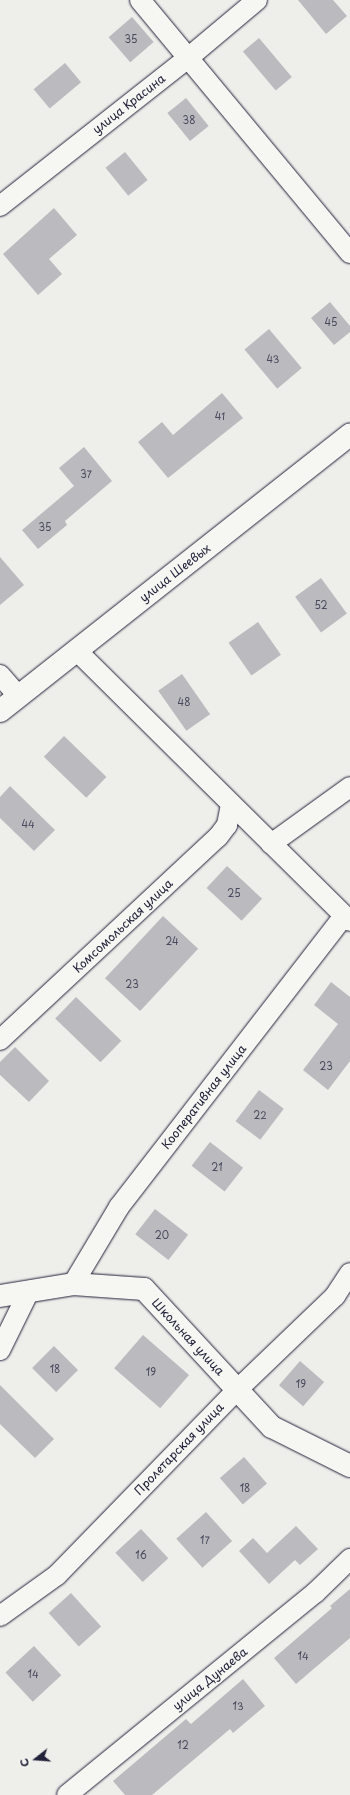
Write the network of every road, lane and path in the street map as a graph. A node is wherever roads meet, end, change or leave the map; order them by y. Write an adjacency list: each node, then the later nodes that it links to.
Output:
1 (140, 0): 3 (street)
2 (257, 0): 3 (street, улица Красина)
3 (188, 58): 4 (street, улица Красина); 5 (street)
4 (0, 206)
5 (350, 253)
6 (350, 435): 7 (main road, улица Шеевых)
7 (76, 650): 9 (main road, улица Шеевых); 12 (street)
8 (0, 675): 9 (street)
9 (18, 696): 10 (main road, улица Шеевых)
10 (0, 711)
11 (350, 787): 13 (street)
12 (231, 804): 13 (street); 15 (street, Комсомольская улица)
13 (271, 844): 14 (street)
14 (347, 918): 17 (street, Кооперативная улица)
15 (0, 1040)
16 (350, 1273): 21 (street, Пролетарская улица)
17 (73, 1284): 18 (main road, Школьная улица); 21 (main road, Школьная улица)
18 (29, 1291): 19 (main road, Школьная улица); 20 (street)
19 (0, 1296)
20 (0, 1350)
21 (237, 1390): 22 (main road, Школьная улица); 24 (street, Пролетарская улица)
22 (350, 1466)
23 (350, 1558): 25 (street, улица Дунаева)
24 (0, 1616)
25 (67, 1795)

